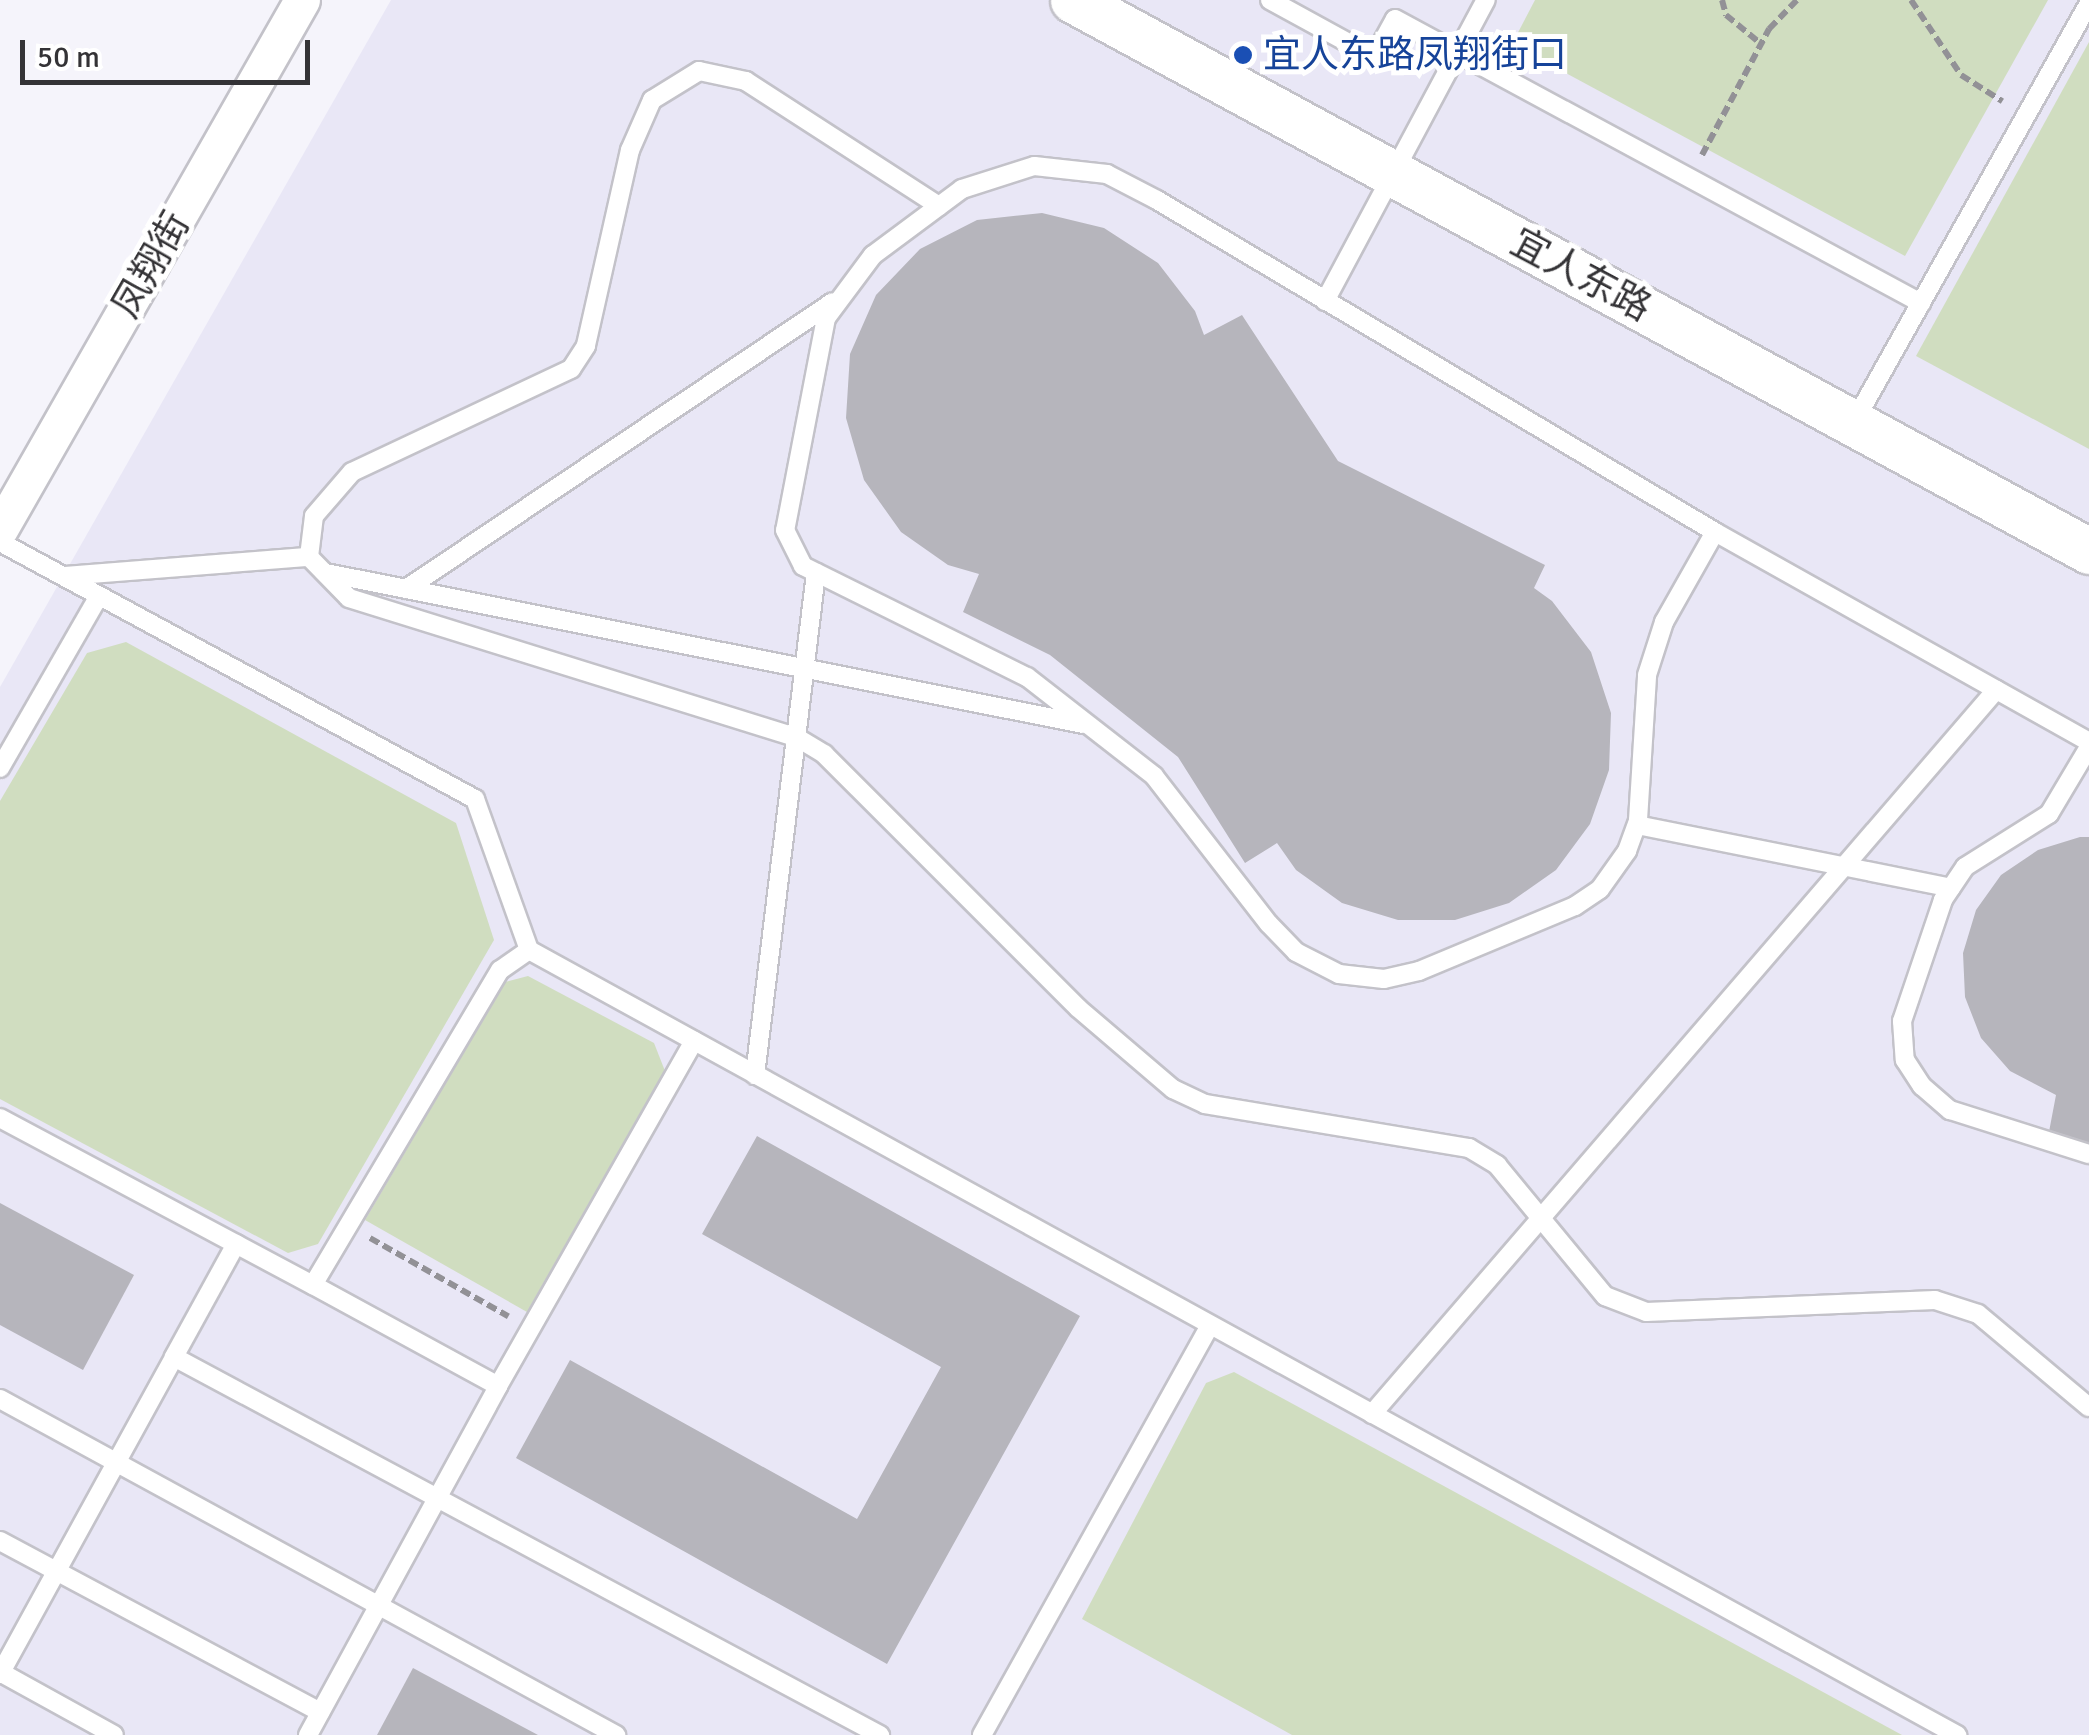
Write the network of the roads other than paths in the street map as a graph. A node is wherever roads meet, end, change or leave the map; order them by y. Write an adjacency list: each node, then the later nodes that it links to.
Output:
1 (302, 0): 13 (street, 凤翔街)
2 (1073, 0): 7 (street, 宜人东路)
3 (1270, 0): 6 (lane)
4 (1486, 0): 6 (lane)
5 (2089, 3): 11 (lane)
6 (1458, 53): 7 (lane); 11 (lane)
7 (1393, 173): 10 (lane); 12 (street, 宜人东路)
8 (939, 206): 9 (lane); 10 (lane); 17 (lane)
9 (842, 296): 19 (lane); 21 (lane)
10 (1325, 301): 14 (lane)
11 (1921, 303): 12 (lane)
12 (1854, 422): 16 (street, 宜人东路)
13 (0, 530)
14 (1715, 532): 24 (lane); 29 (lane)
15 (0, 542): 20 (lane)
16 (2089, 551)
17 (309, 556): 18 (lane); 20 (lane)
18 (326, 573): 21 (lane); 26 (lane)
19 (816, 573): 23 (lane); 25 (lane)
20 (63, 576): 22 (lane)
21 (406, 590): 23 (lane)
22 (99, 596): 28 (lane); 32 (lane)
23 (805, 668): 25 (lane); 26 (lane)
24 (1996, 690): 27 (lane); 30 (lane)
25 (1089, 725): 29 (lane)
26 (796, 737): 34 (lane); 37 (lane)
27 (2089, 745): 31 (lane)
28 (0, 768)
29 (1637, 825): 30 (lane)
30 (1844, 866): 31 (lane); 37 (lane)
31 (1950, 888): 36 (lane)
32 (528, 950): 33 (lane); 39 (lane)
33 (694, 1042): 34 (lane); 42 (lane)
34 (755, 1075): 40 (lane)
35 (0, 1118): 38 (lane)
36 (2089, 1154)
37 (1541, 1218): 44 (lane); 45 (lane)
38 (236, 1244): 39 (lane); 41 (lane)
39 (314, 1286): 42 (lane)
40 (1210, 1325): 45 (lane); 57 (lane)
41 (174, 1357): 46 (lane); 47 (lane)
42 (498, 1386): 47 (lane)
43 (0, 1399): 46 (lane)
44 (2089, 1407)
45 (1372, 1414): 58 (lane)
46 (116, 1462): 49 (lane); 50 (lane)
47 (435, 1500): 50 (lane); 56 (lane)
48 (0, 1540): 49 (lane)
49 (57, 1571): 51 (lane); 52 (lane)
50 (377, 1606): 52 (lane); 55 (lane)
51 (0, 1673): 53 (lane)
52 (320, 1712): 54 (lane)
53 (114, 1735)
54 (308, 1735)
55 (616, 1735)
56 (880, 1735)
57 (982, 1735)
58 (1957, 1735)

